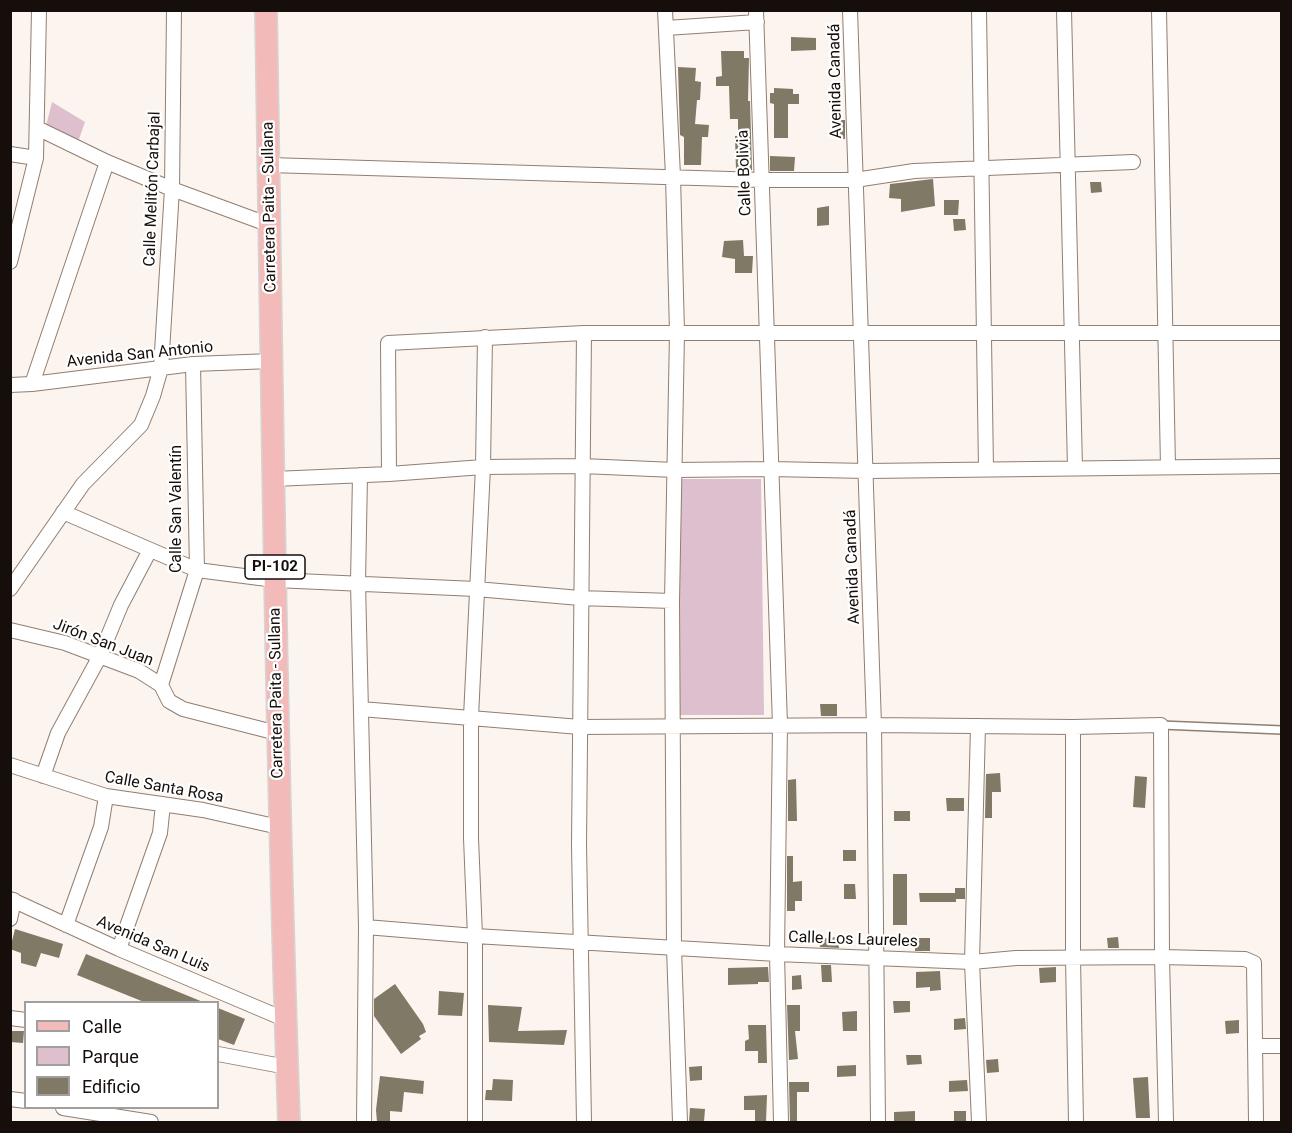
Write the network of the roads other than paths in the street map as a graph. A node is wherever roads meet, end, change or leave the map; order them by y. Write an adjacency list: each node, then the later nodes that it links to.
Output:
1 (39, 10): 11 (street)
2 (174, 10): 22 (street, Calle Melitón Carbajal)
3 (266, 10): 17 (main road, Carretera Paita - Sullana / PI-102)
4 (665, 10): 10 (street)
5 (850, 10): 21 (street, Avenida Canadá)
6 (979, 10): 18 (street)
7 (1064, 10): 16 (street)
8 (1159, 10): 30 (street)
9 (757, 16): 10 (street); 20 (street, Calle Bolivia)
10 (666, 28): 19 (street)
11 (37, 128): 13 (street); 14 (street)
12 (10, 154): 13 (street)
13 (36, 158): 24 (street)
14 (107, 162): 22 (street); 37 (street)
15 (1133, 162): 16 (street)
16 (1068, 164): 18 (street); 29 (street)
17 (269, 165): 19 (street); 23 (main road, Carretera Paita - Sullana / PI-102)
18 (982, 168): 21 (street); 28 (street)
19 (673, 176): 20 (street); 26 (street)
20 (762, 180): 21 (street); 32 (street, Calle Bolivia)
21 (855, 180): 27 (street, Avenida Canadá)
22 (172, 189): 23 (street); 36 (street, Calle Melitón Carbajal)
23 (270, 225): 34 (main road, Carretera Paita - Sullana / PI-102)
24 (10, 262)
25 (584, 333): 26 (street); 33 (street); 39 (street)
26 (677, 333): 32 (street); 46 (street)
27 (860, 333): 28 (street); 32 (street); 47 (street, Avenida Canadá)
28 (984, 333): 29 (street); 45 (street)
29 (1072, 333): 30 (street); 44 (street)
30 (1165, 333): 31 (street); 42 (street)
31 (1279, 333)
32 (766, 334): 43 (street, Calle Bolivia)
33 (485, 337): 41 (street); 48 (street)
34 (272, 361): 35 (street, Avenida San Antonio); 50 (main road, Carretera Paita - Sullana / PI-102)
35 (193, 364): 36 (street, Avenida San Antonio); 53 (street, Calle San Valentín)
36 (161, 368): 37 (street, Avenida San Antonio); 51 (street, Calle Melitón Carbajal)
37 (32, 384): 38 (street, Avenida San Antonio)
38 (10, 385)
39 (582, 466): 41 (street); 46 (street); 58 (street)
40 (1281, 466): 42 (street)
41 (483, 467): 48 (street); 56 (street)
42 (1168, 467): 44 (street)
43 (770, 468): 46 (street); 47 (street); 65 (street, Calle Bolivia)
44 (1075, 468): 45 (street)
45 (986, 469): 47 (street)
46 (675, 470): 59 (street)
47 (867, 471): 66 (street, Avenida Canadá)
48 (389, 474): 49 (street)
49 (360, 475): 50 (street); 55 (street)
50 (274, 479): 54 (main road, Carretera Paita - Sullana / PI-102)
51 (63, 512): 52 (street); 57 (street, Calle Melitón Carbajal)
52 (150, 550): 53 (street); 61 (street)
53 (197, 570): 54 (street); 62 (street, Calle San Valentín)
54 (275, 580): 55 (street); 73 (main road, Carretera Paita - Sullana / PI-102)
55 (358, 583): 56 (street); 63 (street)
56 (476, 589): 58 (street); 64 (street)
57 (10, 590)
58 (580, 598): 59 (street); 69 (street)
59 (672, 601): 70 (street)
60 (10, 630): 61 (street, Jirón San Juan)
61 (100, 656): 62 (street, Jirón San Juan); 75 (street)
62 (161, 685): 73 (street, Jirón San Juan)
63 (362, 710): 64 (street); 82 (street)
64 (471, 717): 69 (street); 83 (street)
65 (780, 725): 66 (street); 70 (street); 87 (street, Calle Bolivia)
66 (874, 725): 68 (street); 88 (street, Avenida Canadá)
67 (1161, 725): 71 (street); 72 (lane); 89 (street)
68 (978, 726): 71 (street); 91 (street)
69 (580, 727): 70 (street); 84 (street)
70 (673, 727): 85 (street)
71 (1073, 727): 90 (street)
72 (1281, 730)
73 (277, 733): 78 (main road, Carretera Paita - Sullana / PI-102)
74 (10, 765): 75 (street, Calle Santa Rosa)
75 (43, 776): 76 (street, Calle Santa Rosa)
76 (106, 796): 77 (street, Calle Santa Rosa); 81 (street)
77 (163, 804): 78 (street, Calle Santa Rosa); 86 (street)
78 (279, 827): 92 (main road, Carretera Paita - Sullana / PI-102)
79 (12, 900): 80 (street); 81 (street, Avenida San Luis)
80 (10, 920)
81 (66, 925): 86 (street, Avenida San Luis)
82 (366, 927): 83 (street, Calle Los Laureles); 100 (street)
83 (475, 936): 84 (street, Calle Los Laureles); 101 (street)
84 (579, 942): 85 (street, Calle Los Laureles); 102 (street)
85 (674, 948): 87 (street, Calle Los Laureles); 103 (street)
86 (119, 950): 92 (street, Avenida San Luis)
87 (777, 954): 88 (street, Calle Los Laureles); 104 (street, Calle Bolivia)
88 (875, 957): 91 (street, Calle Los Laureles); 105 (street, Avenida Canadá)
89 (1162, 957): 90 (street, Calle Los Laureles); 93 (street, Calle Los Laureles); 108 (street)
90 (1073, 958): 91 (street, Calle Los Laureles); 107 (street)
91 (972, 962): 106 (street)
92 (284, 1019): 96 (main road, Carretera Paita - Sullana / PI-102)
93 (1255, 1046): 94 (street); 109 (street)
94 (1281, 1046)
95 (219, 1054): 96 (street)
96 (287, 1067): 99 (main road, Carretera Paita - Sullana / PI-102)
97 (75, 1109): 98 (street)
98 (151, 1122)
99 (289, 1122)
100 (364, 1122)
101 (475, 1122)
102 (584, 1122)
103 (680, 1122)
104 (781, 1122)
105 (878, 1122)
106 (979, 1122)
107 (1076, 1122)
108 (1166, 1122)
109 (1256, 1122)

